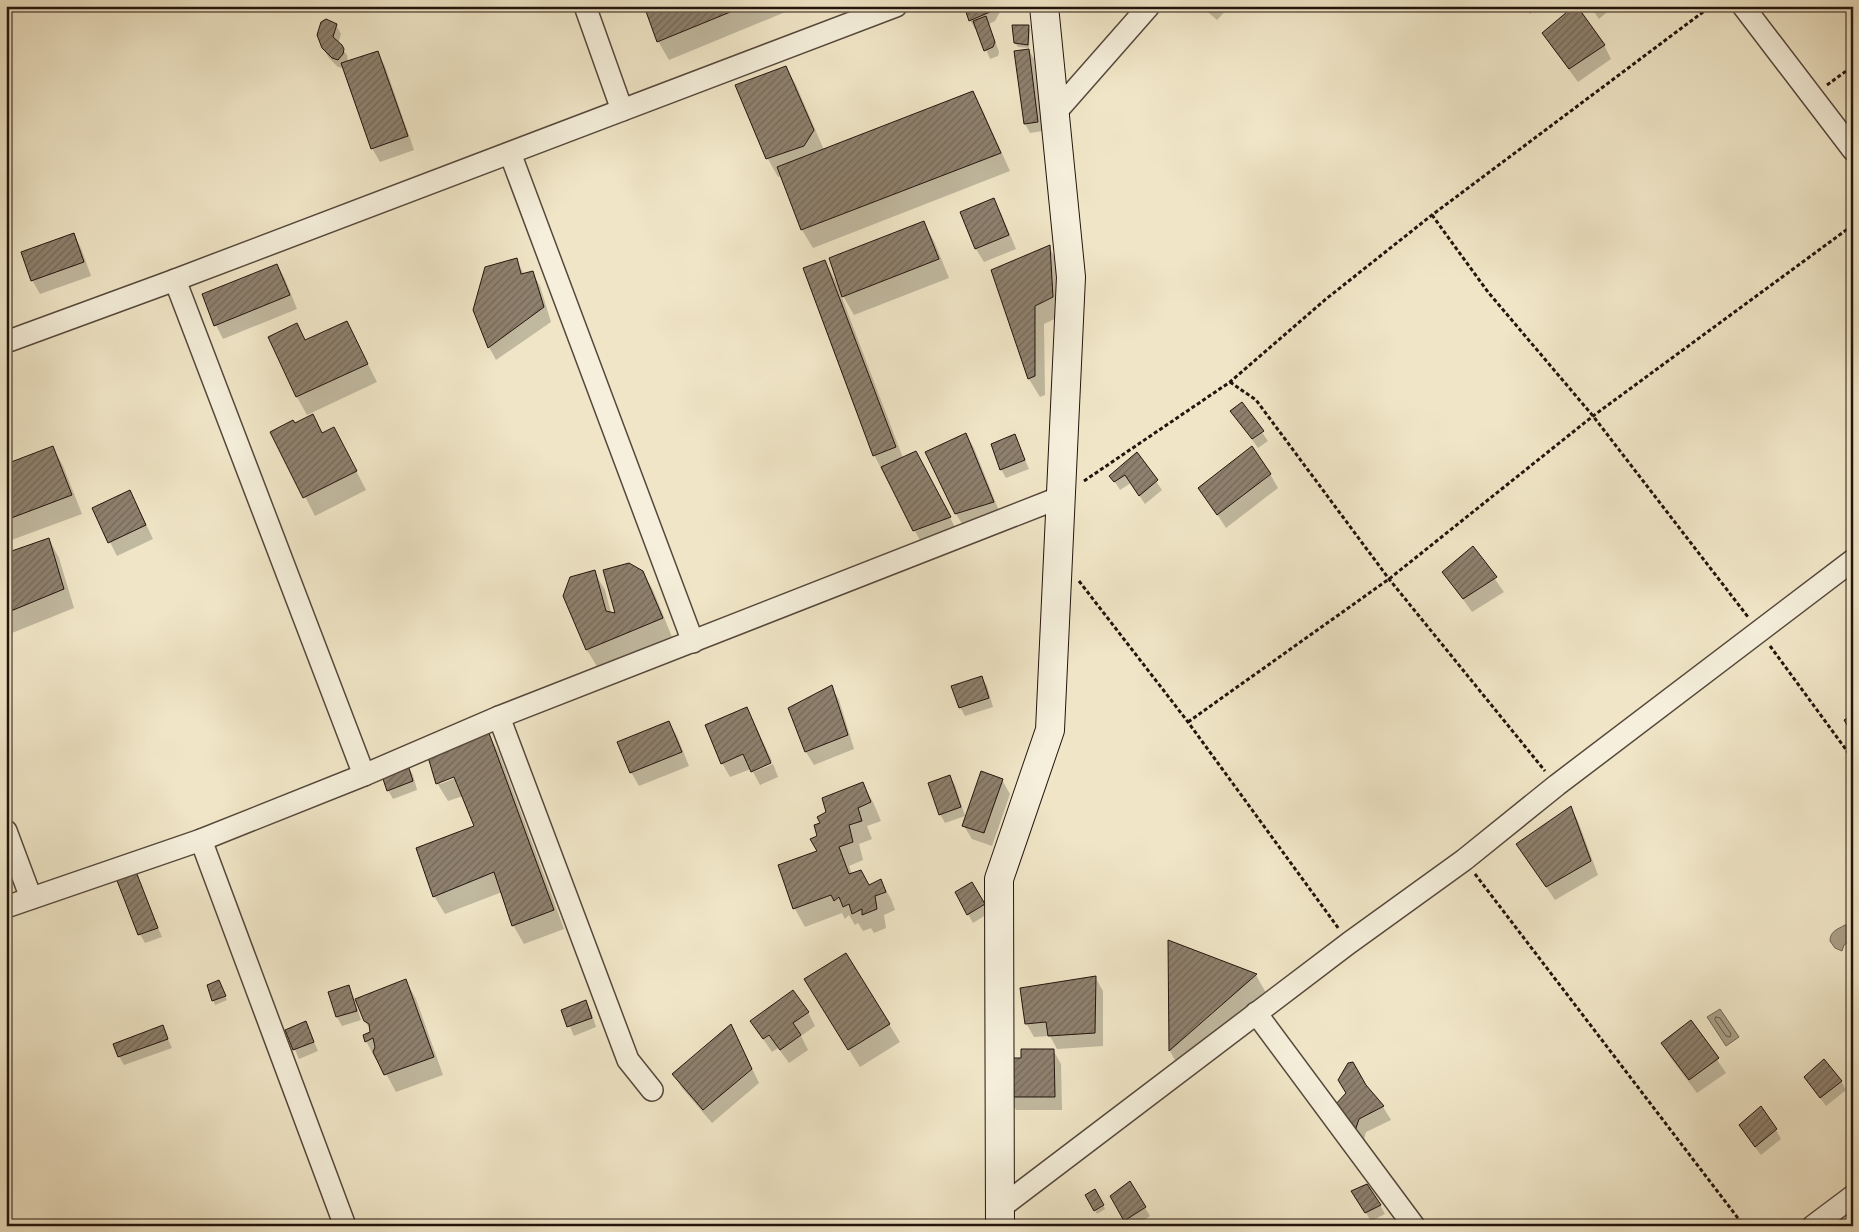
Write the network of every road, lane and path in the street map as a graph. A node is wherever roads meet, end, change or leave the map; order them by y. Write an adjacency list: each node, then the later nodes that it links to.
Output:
1 (585, 6): 9 (street)
2 (896, 6): 9 (street)
3 (1044, 6): 10 (street)
4 (1149, 6): 10 (street)
5 (1711, 6): 13 (path)
6 (1743, 6): 8 (street)
7 (1853, 66): 8 (path)
8 (1812, 96): 11 (street)
9 (622, 110): 12 (street)
10 (1055, 113): 19 (street)
11 (1853, 150)
12 (510, 153): 15 (street); 24 (street)
13 (1432, 215): 17 (path); 18 (path)
14 (1853, 225): 18 (path)
15 (175, 280): 16 (street); 28 (street)
16 (8, 337)
17 (1230, 382): 19 (path); 22 (path)
18 (1593, 416): 22 (path); 23 (path)
19 (1061, 497): 20 (street); 24 (street)
20 (1059, 556): 26 (path); 39 (street)
21 (1853, 560): 23 (street)
22 (1389, 579): 26 (path); 29 (path)
23 (1759, 632): 27 (path); 29 (street)
24 (693, 642): 25 (street)
25 (499, 717): 28 (street); 37 (street)
26 (1188, 722): 35 (path)
27 (1853, 759)
28 (364, 775): 31 (street)
29 (1557, 785): 32 (street)
30 (6, 831): 33 (street)
31 (201, 840): 33 (street); 40 (street)
32 (1464, 860): 35 (street); 42 (path)
33 (32, 898): 34 (street)
34 (6, 907)
35 (1349, 943): 36 (street)
36 (1256, 1013): 39 (street); 41 (street)
37 (652, 1090)
38 (1853, 1196): 43 (street)
39 (1000, 1217)
40 (346, 1226)
41 (1414, 1226)
42 (1744, 1226)
43 (1813, 1226)

